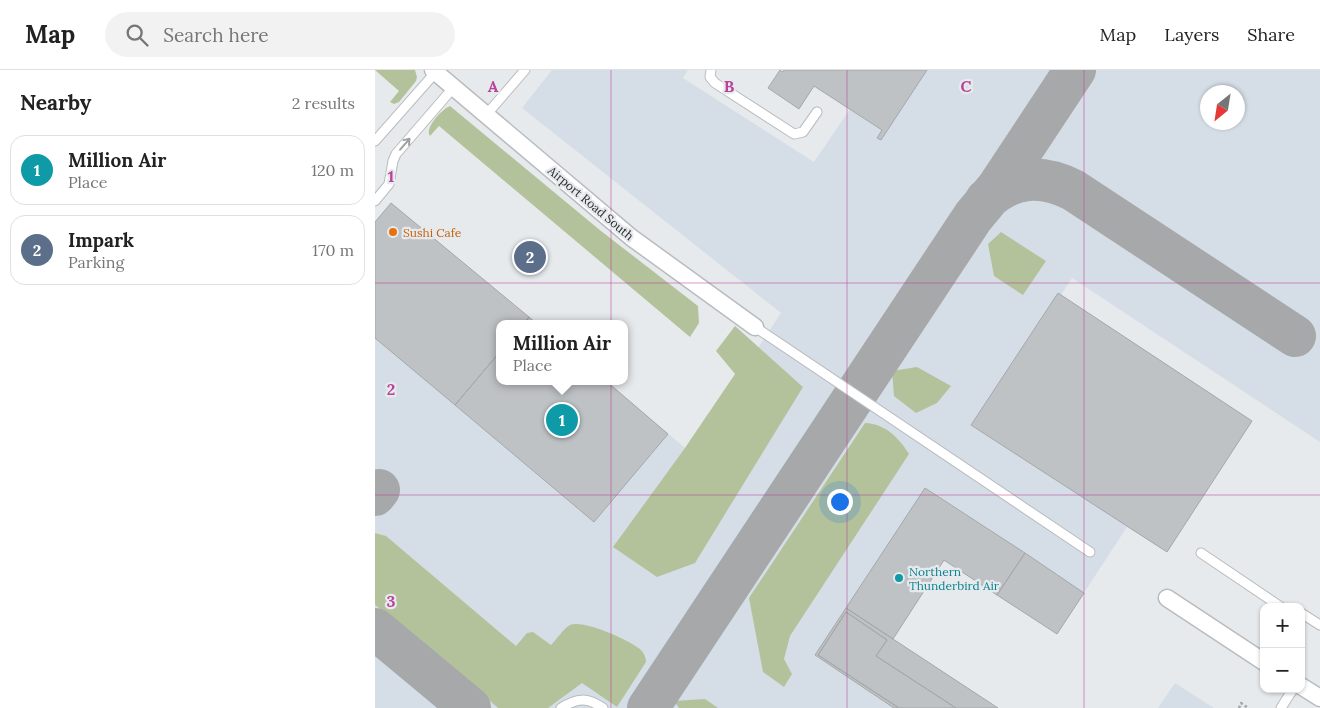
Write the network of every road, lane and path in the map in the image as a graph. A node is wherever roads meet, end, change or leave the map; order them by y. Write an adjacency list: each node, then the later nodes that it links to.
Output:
1 (525, 70): 6 (lane)
2 (711, 70): 5 (lane)
3 (434, 71): 4 (street, Airport Road South); 7 (lane)
4 (453, 88): 6 (street, Airport Road South); 8 (lane, one-way to 4)
5 (817, 112)
6 (486, 115): 9 (street, Airport Road South)
7 (375, 141)
8 (375, 201)
9 (755, 327): 10 (lane)
10 (1090, 552)
11 (1201, 553): 13 (lane)
12 (1167, 598): 16 (street)
13 (1275, 603)
14 (1305, 616): 15 (lane)
15 (1320, 625)
16 (1260, 655)
17 (1305, 689): 19 (street)
18 (1290, 693): 24 (lane)
19 (1320, 698)
20 (561, 708): 21 (lane)
21 (603, 708)
22 (1239, 708): 23 (path)
23 (1249, 708)
24 (1281, 708)

